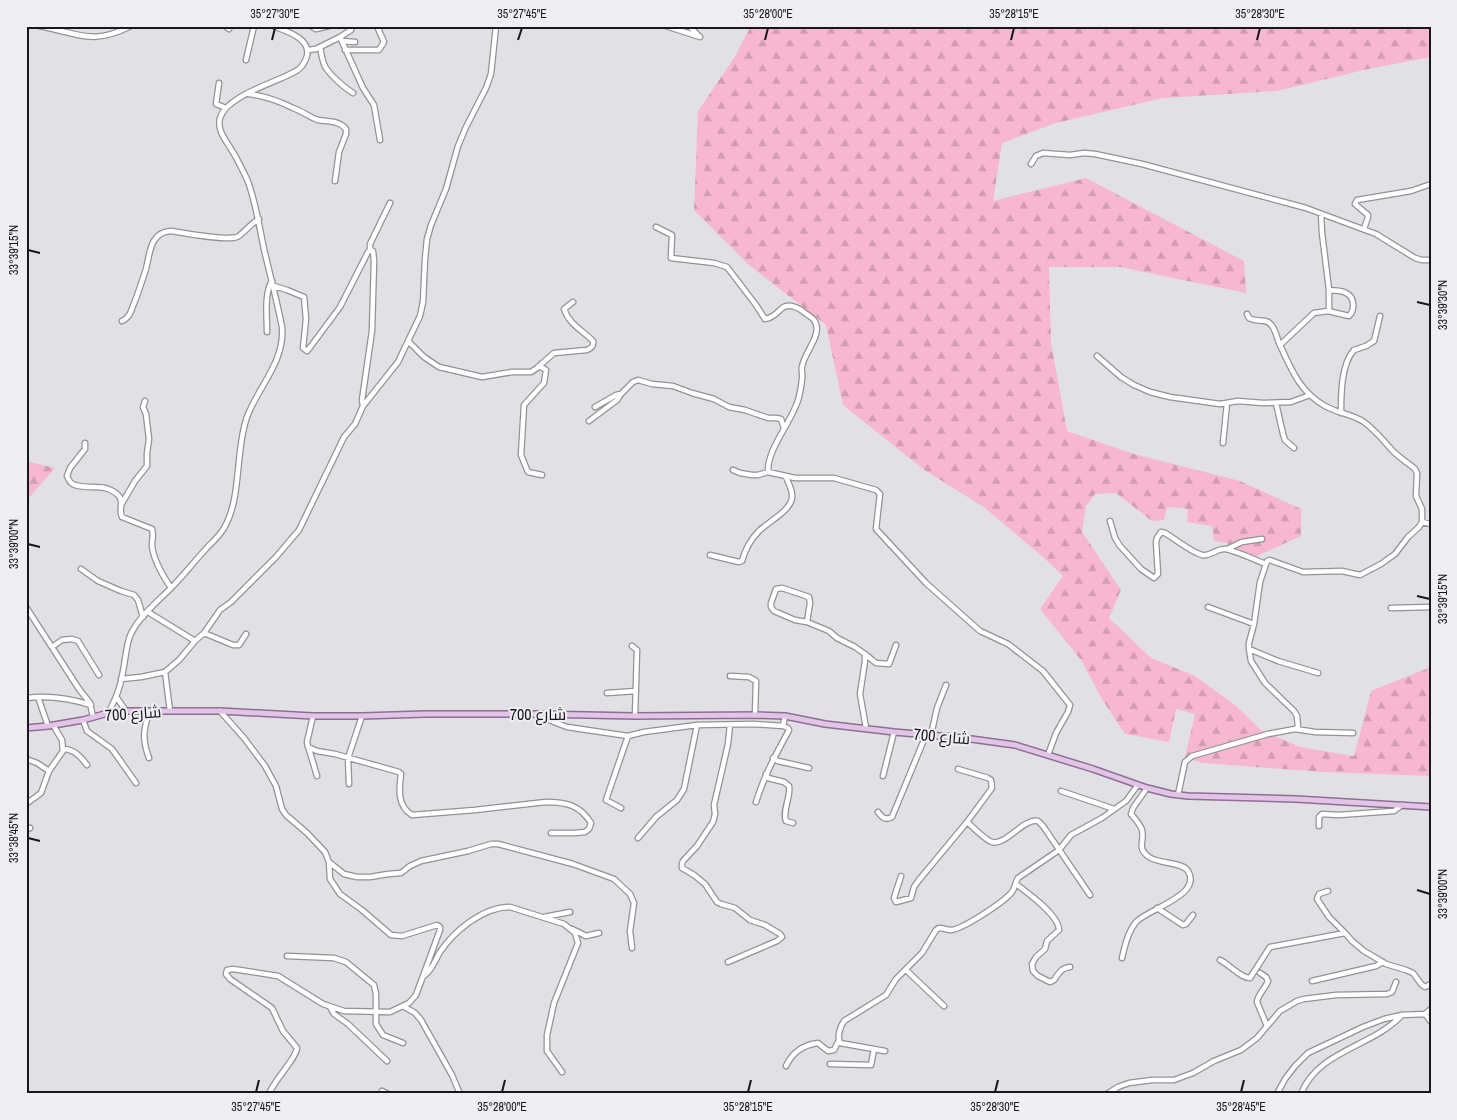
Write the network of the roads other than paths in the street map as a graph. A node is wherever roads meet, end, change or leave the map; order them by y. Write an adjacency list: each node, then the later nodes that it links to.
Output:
1 (40, 26): 2 (street)
2 (132, 26)
3 (254, 26): 17 (street)
4 (273, 26): 15 (street)
5 (311, 26): 6 (street)
6 (329, 26)
7 (351, 26): 12 (street)
8 (377, 26): 16 (street)
9 (496, 26): 41 (street)
10 (666, 26): 11 (street)
11 (689, 26)
12 (341, 39): 13 (street); 14 (street); 16 (street)
13 (355, 42)
14 (320, 47): 15 (street); 19 (street)
15 (308, 50): 20 (street)
16 (345, 50): 22 (street)
17 (246, 60)
18 (219, 83): 21 (street)
19 (353, 93)
20 (247, 94): 21 (street); 24 (street)
21 (226, 108): 28 (street)
22 (380, 140)
23 (1031, 164): 27 (street)
24 (335, 181)
25 (1431, 184): 30 (street)
26 (390, 203): 31 (street)
27 (1321, 214): 30 (street); 34 (street)
28 (258, 220): 33 (street); 39 (street)
29 (656, 227): 54 (street)
30 (1364, 229): 32 (street)
31 (370, 250): 33 (street); 50 (street)
32 (1431, 260)
33 (273, 284): 40 (street); 71 (street)
34 (1329, 290): 36 (street); 36 (street)
35 (573, 302): 44 (street)
36 (1328, 311): 42 (street)
37 (1247, 314): 42 (street)
38 (1380, 316): 52 (street)
39 (122, 321)
40 (268, 332)
41 (409, 342): 44 (street); 50 (street)
42 (1280, 345): 46 (street)
43 (1097, 356): 48 (street)
44 (541, 364): 60 (street)
45 (621, 394): 51 (street); 53 (street); 54 (street)
46 (1310, 395): 49 (street); 52 (street)
47 (145, 401): 62 (street)
48 (1226, 403): 49 (street); 56 (street)
49 (1276, 403): 57 (street)
50 (363, 406): 80 (street)
51 (595, 407)
52 (1341, 413): 64 (street)
53 (589, 420)
54 (784, 429): 59 (street)
55 (85, 443): 62 (street)
56 (1223, 443)
57 (1294, 448)
58 (732, 470): 59 (street)
59 (768, 472): 61 (street)
60 (542, 475)
61 (786, 477): 68 (street); 126 (street)
62 (121, 507): 71 (street)
63 (1110, 521): 67 (street)
64 (1422, 522): 65 (street); 69 (street)
65 (1431, 524)
66 (1262, 539): 67 (street)
67 (1227, 549): 69 (street)
68 (710, 555)
69 (1266, 564): 79 (street)
70 (81, 569): 77 (street)
71 (171, 588): 76 (street)
72 (26, 607): 85 (street)
73 (1208, 607): 79 (street)
74 (1431, 607): 75 (street)
75 (1391, 608)
76 (148, 612): 77 (street); 82 (street)
77 (143, 616): 92 (street)
78 (807, 622): 78 (street); 87 (street)
79 (1254, 624): 86 (street)
80 (204, 633): 81 (street); 82 (street)
81 (246, 634)
82 (195, 641): 88 (street)
83 (896, 645): 87 (street)
84 (632, 646): 94 (street)
85 (52, 647): 90 (street); 99 (street)
86 (1249, 649): 89 (street); 119 (street)
87 (864, 654): 118 (street)
88 (165, 672): 92 (street); 102 (street)
89 (1318, 673)
90 (99, 675)
91 (730, 676): 106 (street)
92 (121, 679): 98 (street)
93 (946, 685): 122 (street)
94 (636, 691): 95 (street); 109 (street)
95 (607, 693)
96 (38, 697): 97 (street); 99 (street); 115 (street)
97 (26, 698)
98 (116, 698): 100 (street); 104 (street)
99 (91, 705): 111 (street)
100 (126, 710): 101 (main road, شارع 700); 104 (main road, شارع 700)
101 (150, 711): 102 (main road, شارع 700); 127 (street)
102 (170, 711): 103 (main road, شارع 700)
103 (220, 711): 107 (main road, شارع 700); 157 (street)
104 (108, 713): 111 (main road, شارع 700)
105 (534, 714): 108 (main road, شارع 700); 109 (main road, شارع 700); 123 (street)
106 (754, 715): 109 (main road, شارع 700); 110 (main road, شارع 700)
107 (313, 716): 108 (main road, شارع 700); 124 (street)
108 (362, 716): 128 (street)
109 (635, 716)
110 (784, 716): 116 (street); 118 (main road, شارع 700)
111 (93, 717): 112 (main road, شارع 700)
112 (83, 720): 115 (main road, شارع 700); 138 (street)
113 (696, 724): 114 (street); 123 (street); 155 (street)
114 (730, 725): 116 (street); 173 (street)
115 (51, 726): 117 (main road, شارع 700); 125 (street)
116 (783, 726): 129 (street)
117 (26, 728)
118 (866, 728): 120 (main road, شارع 700)
119 (1295, 729): 121 (street); 143 (street)
120 (894, 732): 122 (main road, شارع 700); 137 (street)
121 (1352, 734)
122 (929, 735): 126 (main road, شارع 700); 150 (street)
123 (628, 736): 148 (street)
124 (308, 747): 128 (street); 136 (street)
125 (63, 749): 131 (street); 134 (street)
126 (1048, 755): 140 (main road, شارع 700)
127 (149, 758)
128 (348, 758): 139 (street); 154 (street)
129 (773, 758): 132 (street); 135 (street)
130 (26, 759): 134 (street)
131 (87, 765)
132 (809, 768)
133 (958, 769): 151 (street)
134 (49, 771): 145 (street)
135 (766, 774): 144 (street); 152 (street)
136 (317, 776)
137 (883, 776)
138 (136, 783)
139 (349, 784)
140 (1137, 786): 141 (main road, شارع 700); 149 (street)
141 (1147, 788): 143 (main road, شارع 700); 162 (street)
142 (1062, 791): 149 (street)
143 (1178, 795): 146 (main road, شارع 700)
144 (756, 802)
145 (26, 804)
146 (1402, 805): 147 (main road, شارع 700); 153 (street)
147 (1431, 807)
148 (621, 808)
149 (1114, 809): 156 (street)
150 (878, 812)
151 (967, 822): 156 (street); 158 (street)
152 (793, 823)
153 (1319, 826)
154 (551, 833)
155 (638, 838)
156 (1059, 850): 159 (street); 161 (street)
157 (329, 862): 169 (street); 178 (street)
158 (901, 876)
159 (1016, 884): 175 (street); 176 (street)
160 (1328, 891): 168 (street)
161 (1090, 895)
162 (1157, 908): 164 (street); 171 (street)
163 (570, 912): 165 (street)
164 (1193, 916)
165 (542, 917): 166 (street); 178 (street)
166 (568, 927): 167 (street); 198 (street)
167 (599, 933)
168 (1345, 933): 172 (street); 174 (street)
169 (632, 948)
170 (287, 956): 186 (street)
171 (1122, 958)
172 (1220, 960)
173 (728, 962)
174 (1383, 962): 179 (street); 181 (street)
175 (1070, 967)
176 (906, 970): 183 (street); 191 (street)
177 (1260, 973): 190 (street)
178 (424, 976): 182 (street)
179 (1312, 981)
180 (1396, 982): 190 (street)
181 (1431, 984)
182 (403, 1006): 186 (street); 202 (street)
183 (944, 1006)
184 (330, 1007): 186 (street); 195 (street); 200 (street)
185 (1431, 1009): 187 (street)
186 (376, 1011): 192 (street)
187 (1425, 1014): 188 (street); 189 (street)
188 (1402, 1015): 204 (street); 205 (street)
189 (1431, 1022)
190 (1266, 1026): 203 (street)
191 (839, 1040): 193 (street); 197 (street)
192 (403, 1043)
193 (874, 1048): 194 (street); 196 (street)
194 (885, 1051)
195 (387, 1062)
196 (830, 1064)
197 (786, 1066)
198 (562, 1072)
199 (382, 1091): 201 (street)
200 (268, 1094)
201 (388, 1094)
202 (460, 1094)
203 (1107, 1094)
204 (1277, 1094)
205 (1301, 1094)

